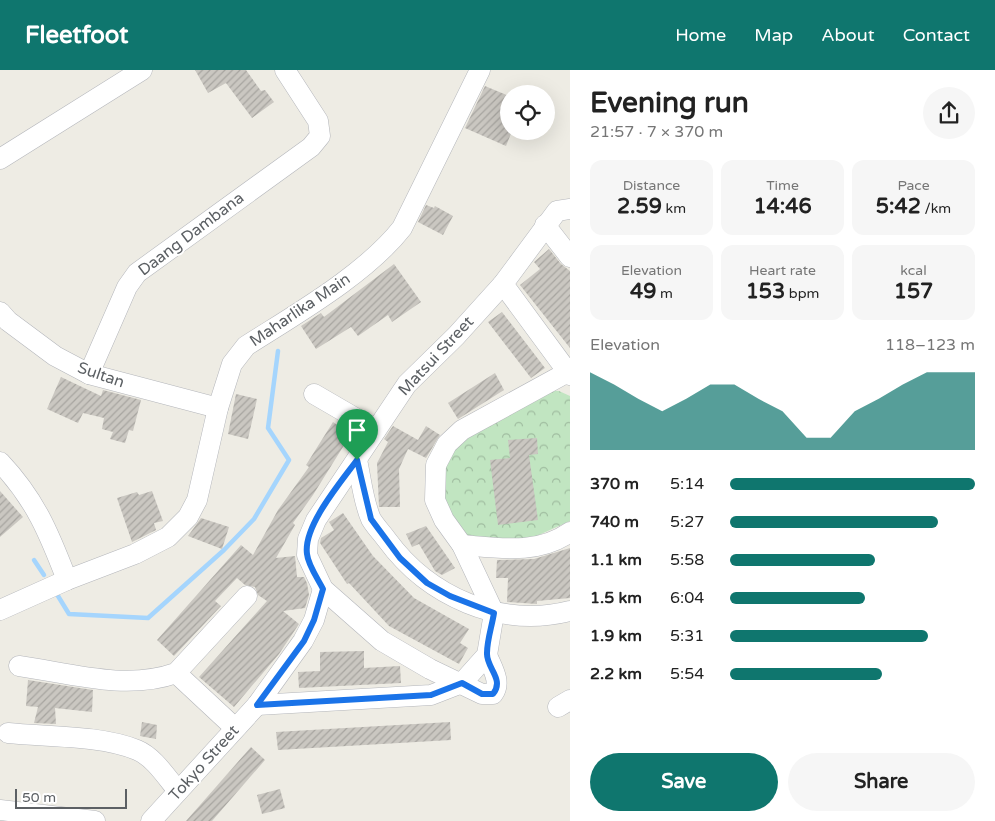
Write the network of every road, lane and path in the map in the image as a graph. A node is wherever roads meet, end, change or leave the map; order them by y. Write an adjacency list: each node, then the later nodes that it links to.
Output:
1 (142, 70): 4 (street)
2 (285, 70): 11 (street, Daang Dambana)
3 (471, 74): 13 (street, Maharlika Main)
4 (0, 160)
5 (570, 209): 6 (street, Matsui Street)
6 (545, 225): 7 (street); 8 (street, Matsui Street)
7 (570, 257)
8 (503, 284): 10 (street); 14 (street, Matsui Street)
9 (0, 312): 11 (street, Sultan)
10 (569, 373): 18 (street)
11 (89, 374): 13 (street, Sultan)
12 (314, 394): 14 (street)
13 (218, 408): 19 (street, Maharlika Main)
14 (376, 430): 15 (street, Matsui Street)
15 (357, 460): 20 (street, Matsui Street); 24 (street)
16 (0, 462): 19 (street)
17 (570, 532): 18 (street)
18 (462, 545): 24 (street)
19 (67, 580): 22 (street, Maharlika Main)
20 (323, 589): 28 (street); 29 (street)
21 (247, 596): 27 (street)
22 (0, 610)
23 (570, 610): 24 (street)
24 (494, 613): 25 (street)
25 (486, 655): 28 (street); 28 (street)
26 (19, 666): 27 (street)
27 (176, 673): 30 (street)
28 (462, 683): 29 (street)
29 (257, 705): 30 (street, Tokyo Street)
30 (235, 728): 32 (street, Tokyo Street)
31 (8, 733): 32 (street)
32 (178, 791): 36 (street, Tokyo Street)
33 (0, 810): 34 (street)
34 (57, 818): 35 (street)
35 (95, 821)
36 (152, 821)

